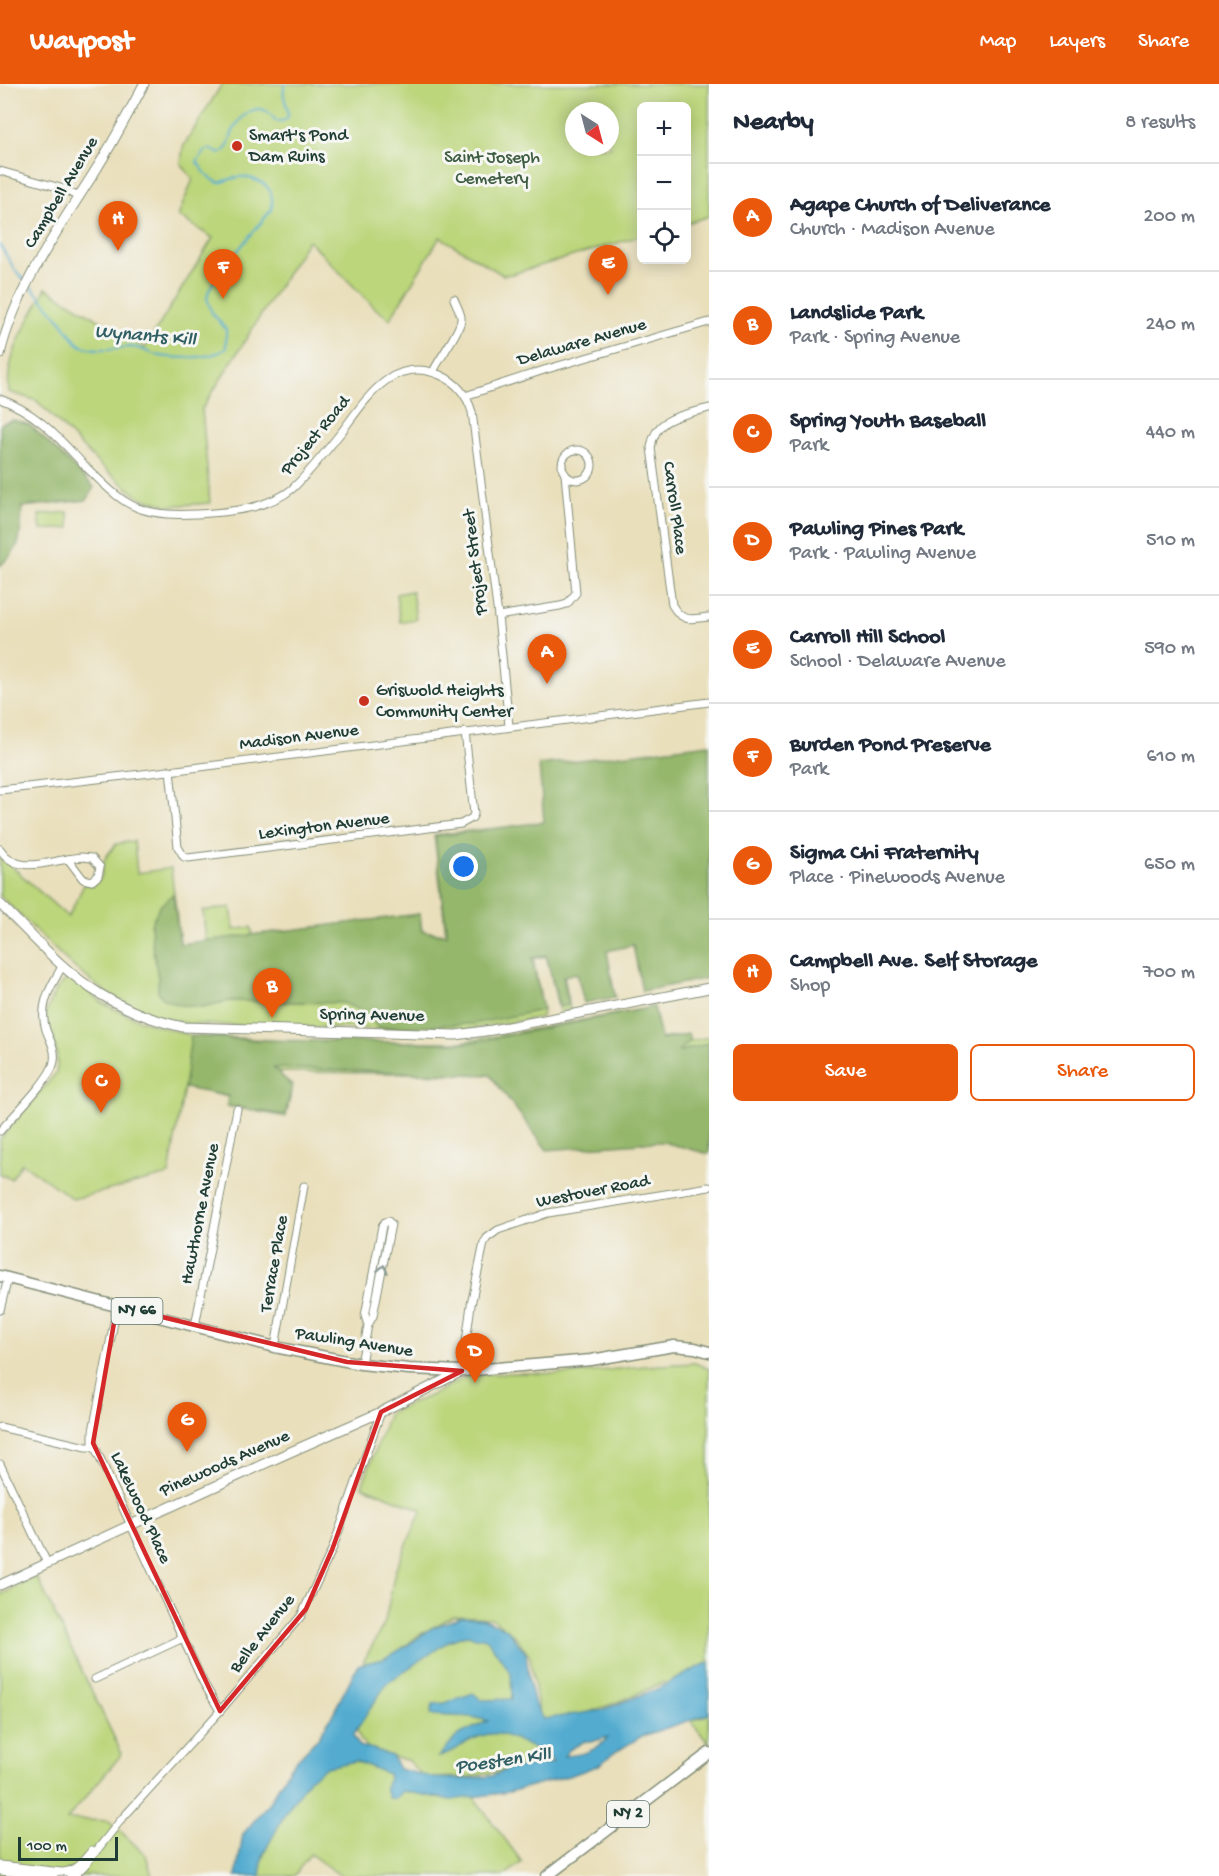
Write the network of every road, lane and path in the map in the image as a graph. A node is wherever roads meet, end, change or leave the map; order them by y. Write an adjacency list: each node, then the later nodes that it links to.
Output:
1 (144, 84): 3 (street, Campbell Avenue)
2 (0, 171): 3 (street)
3 (78, 197): 6 (street, Campbell Avenue)
4 (454, 298): 7 (street)
5 (709, 322): 8 (street, Delaware Avenue)
6 (0, 354)
7 (433, 372): 8 (street); 9 (street, Project Road)
8 (465, 396): 12 (street, Project Street)
9 (0, 399)
10 (709, 408): 13 (street, Carroll Place)
11 (565, 474): 11 (street); 12 (street)
12 (498, 616): 15 (street, Project Street)
13 (709, 617)
14 (709, 702): 15 (street, Madison Avenue)
15 (509, 726): 16 (street, Madison Avenue)
16 (465, 732): 17 (street, Madison Avenue); 17 (street, Lexington Avenue)
17 (170, 770): 18 (street, Madison Avenue)
18 (0, 790)
19 (0, 849): 20 (street)
20 (68, 859): 20 (street)
21 (0, 904): 22 (street, Spring Avenue)
22 (63, 965): 23 (street, Spring Avenue); 25 (street)
23 (709, 988)
24 (237, 1108): 32 (street, Hawthorne Avenue)
25 (0, 1131)
26 (304, 1186): 33 (street, Terrace Place)
27 (709, 1187): 36 (street, Westover Road)
28 (4, 1277): 29 (main road, Pawling Avenue / NY 66); 30 (street)
29 (117, 1306): 32 (main road, Pawling Avenue / NY 66); 39 (street, Lakewood Place)
30 (0, 1310)
31 (368, 1325): 31 (street, one-way to 31); 35 (street)
32 (195, 1326): 33 (main road, Pawling Avenue / NY 66)
33 (275, 1347): 35 (main road, Pawling Avenue / NY 66)
34 (709, 1352): 36 (main road, Pawling Avenue / NY 66)
35 (361, 1364): 36 (main road, Pawling Avenue / NY 66)
36 (462, 1371): 37 (street, Pinewoods Avenue)
37 (381, 1412): 41 (street, Pinewoods Avenue); 46 (street, Belle Avenue)
38 (0, 1426): 39 (street)
39 (95, 1447): 41 (street, Lakewood Place)
40 (0, 1464): 42 (street)
41 (131, 1524): 42 (street, Pinewoods Avenue); 44 (street, Lakewood Place)
42 (47, 1563): 43 (street, Pinewoods Avenue)
43 (0, 1585)
44 (183, 1638): 45 (street); 46 (street, Lakewood Place)
45 (95, 1679)
46 (220, 1710): 48 (street, Belle Avenue)
47 (709, 1753): 53 (main road, NY 2)
48 (108, 1838): 49 (street, Belle Avenue); 52 (street, Belle Avenue)
49 (0, 1865)
50 (0, 1871): 51 (street)
51 (54, 1876)
52 (70, 1876)
53 (547, 1876)

